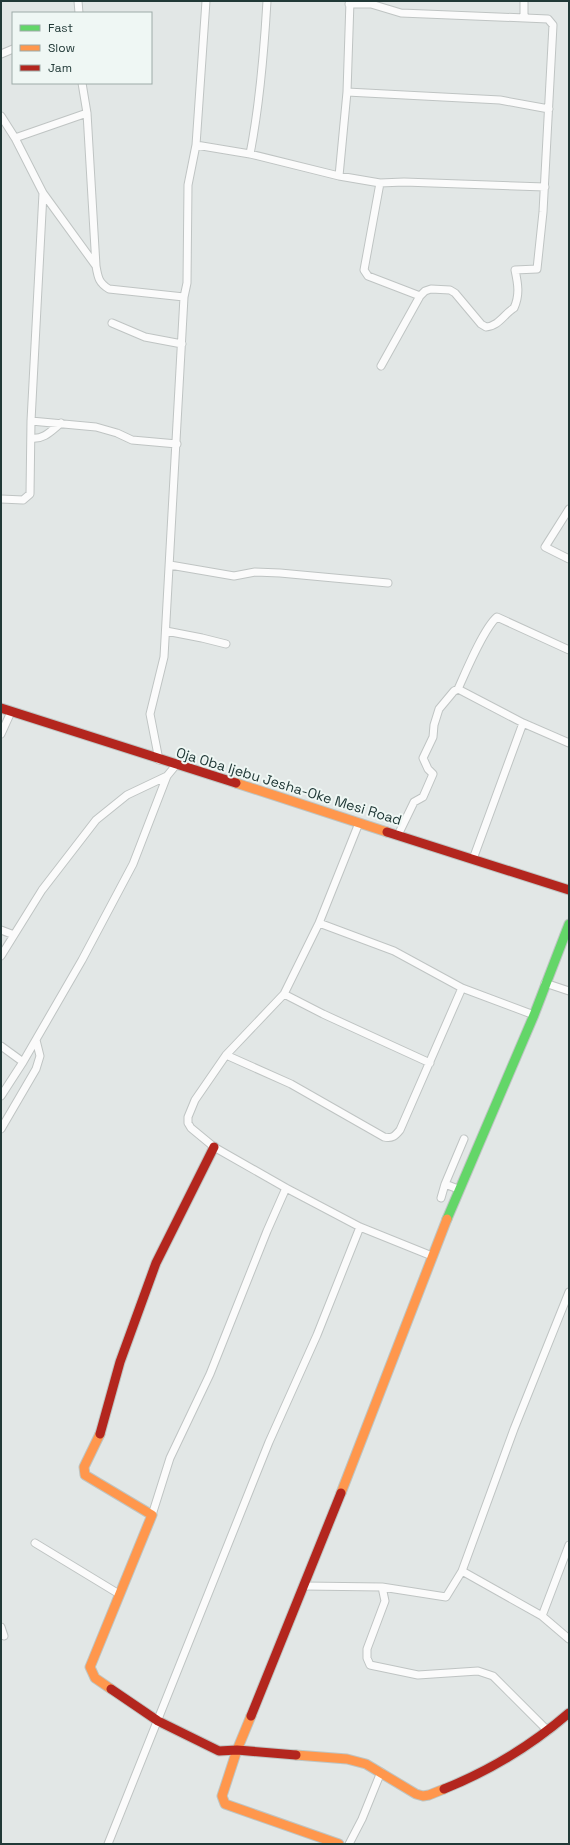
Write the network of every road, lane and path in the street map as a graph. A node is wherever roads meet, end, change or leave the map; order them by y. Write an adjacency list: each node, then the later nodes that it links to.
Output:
1 (78, 1): 6 (street)
2 (206, 1): 16 (street)
3 (267, 1): 17 (street)
4 (524, 1): 7 (street)
5 (350, 3): 7 (street); 11 (street)
6 (79, 12)
7 (524, 17): 12 (street)
8 (12, 48): 9 (street)
9 (1, 54)
10 (82, 84): 13 (street)
11 (347, 92): 12 (street); 18 (street)
12 (549, 109): 20 (street)
13 (86, 113): 15 (street); 22 (street)
14 (1, 116): 15 (street)
15 (14, 138): 21 (street)
16 (196, 145): 17 (street); 24 (street)
17 (250, 154): 18 (street)
18 (339, 176): 19 (street)
19 (380, 183): 20 (street); 23 (street)
20 (545, 187): 23 (street)
21 (43, 193): 22 (street); 28 (street)
22 (96, 266): 24 (street)
23 (420, 296): 27 (street)
24 (184, 297): 26 (street)
25 (112, 323): 26 (street)
26 (182, 344): 31 (street)
27 (381, 366)
28 (31, 421): 29 (street); 30 (street)
29 (61, 423): 30 (street); 31 (street)
30 (31, 438): 32 (street)
31 (177, 444): 35 (street)
32 (1, 499)
33 (569, 510): 34 (street)
34 (569, 559)
35 (170, 565): 36 (street); 37 (street)
36 (388, 583)
37 (166, 631): 38 (street); 46 (street)
38 (226, 644)
39 (569, 650): 40 (street)
40 (458, 689): 43 (street); 50 (street)
41 (1, 708): 42 (street, Oja Oba Ijebu Jesha-Oke Mesi Road)
42 (11, 712): 44 (street); 46 (street, Oja Oba Ijebu Jesha-Oke Mesi Road)
43 (523, 723): 45 (street); 51 (street)
44 (1, 734)
45 (569, 743)
46 (159, 760): 47 (street, Oja Oba Ijebu Jesha-Oke Mesi Road)
47 (176, 766): 48 (street); 49 (street, Oja Oba Ijebu Jesha-Oke Mesi Road)
48 (166, 776): 56 (street); 63 (street)
49 (359, 822): 50 (street, Oja Oba Ijebu Jesha-Oke Mesi Road); 53 (street)
50 (398, 835): 51 (street, Oja Oba Ijebu Jesha-Oke Mesi Road)
51 (473, 859): 52 (street, Oja Oba Ijebu Jesha-Oke Mesi Road)
52 (569, 890)
53 (319, 923): 59 (street); 61 (street)
54 (569, 924): 58 (street)
55 (1, 930): 56 (street)
56 (14, 935): 57 (street)
57 (1, 956)
58 (545, 983): 60 (street); 62 (street)
59 (462, 988): 62 (street); 67 (street)
60 (569, 991)
61 (284, 994): 65 (street); 67 (street)
62 (534, 1015): 74 (street)
63 (36, 1040): 66 (street); 69 (street)
64 (1, 1046): 66 (street)
65 (226, 1055): 67 (street); 71 (street)
66 (23, 1062): 68 (street)
67 (430, 1063)
68 (1, 1096)
69 (1, 1129)
70 (464, 1139): 72 (street)
71 (214, 1147): 73 (street); 79 (street)
72 (445, 1184): 74 (street); 75 (street)
73 (286, 1188): 76 (street); 79 (street)
74 (458, 1189): 77 (street)
75 (441, 1198)
76 (360, 1227): 77 (street); 91 (street)
77 (432, 1256): 83 (street)
78 (569, 1292): 82 (street)
79 (152, 1515): 85 (street)
80 (35, 1543): 85 (street)
81 (569, 1545): 86 (street)
82 (462, 1571): 84 (street); 86 (street)
83 (304, 1586): 84 (street); 93 (street)
84 (382, 1587): 92 (street)
85 (119, 1594): 91 (street)
86 (542, 1616): 89 (street)
87 (1, 1627): 88 (street)
88 (4, 1636)
89 (569, 1639)
90 (569, 1714): 92 (street)
91 (158, 1721): 93 (street); 95 (street)
92 (548, 1731): 94 (street)
93 (237, 1750): 94 (street); 96 (street)
94 (381, 1772): 97 (street)
95 (108, 1844)
96 (339, 1844)
97 (349, 1844)

